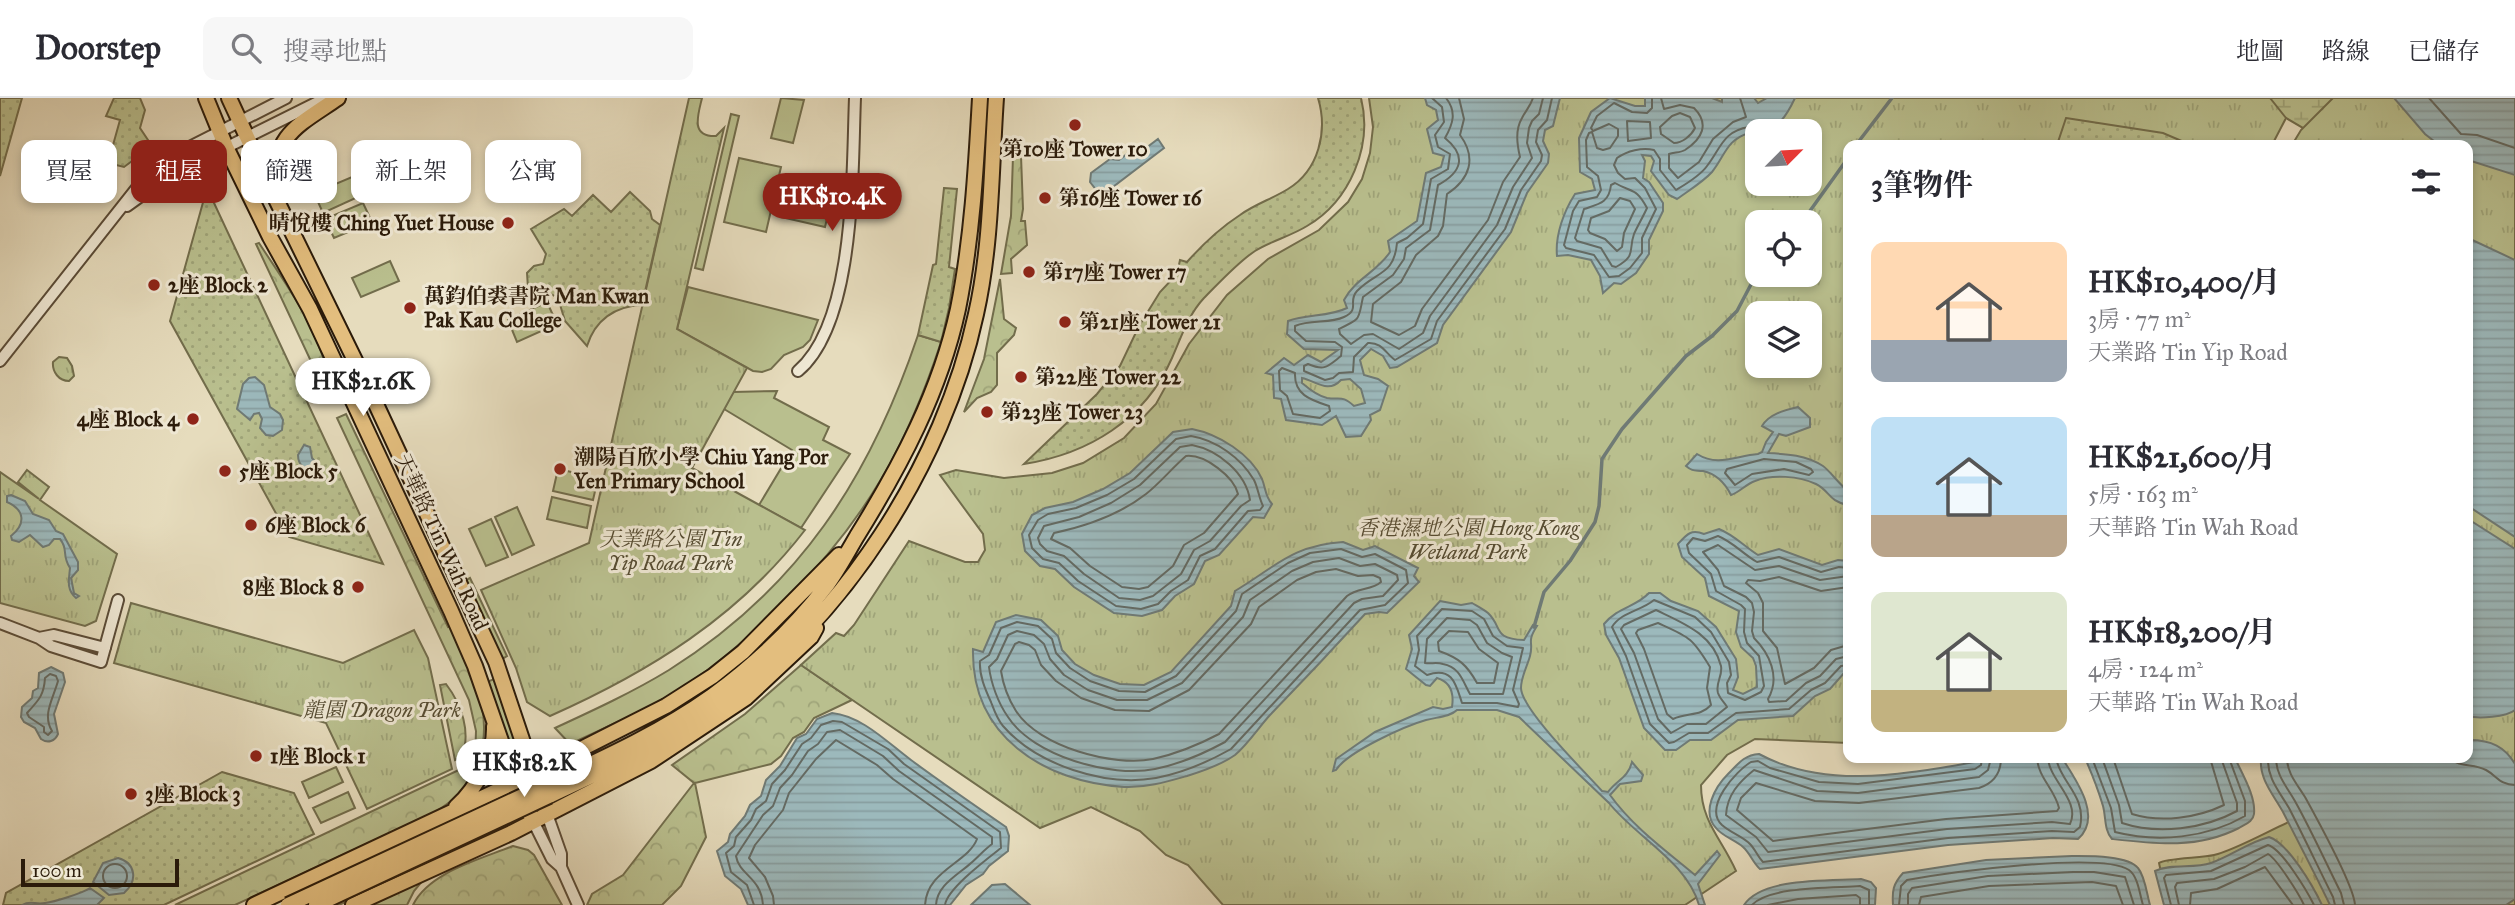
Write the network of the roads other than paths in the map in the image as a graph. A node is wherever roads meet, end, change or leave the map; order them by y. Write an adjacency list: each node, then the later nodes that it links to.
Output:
1 (206, 98): 11 (main road, 天華路 Tin Wah Road)
2 (229, 98): 10 (main road, 天華路 Tin Wah Road)
3 (286, 98): 10 (street)
4 (326, 98): 12 (street)
5 (338, 98): 15 (main road)
6 (855, 98): 23 (street)
7 (971, 98): 18 (main road)
8 (979, 98): 18 (main road)
9 (996, 98): 26 (main road)
10 (240, 121): 11 (street); 12 (main road, 天華路 Tin Wah Road)
11 (220, 132): 13 (main road, 天華路 Tin Wah Road); 21 (street)
12 (247, 136): 14 (main road, 天華路 Tin Wah Road); 16 (street)
13 (223, 140)
14 (249, 140)
15 (285, 140)
16 (227, 146)
17 (227, 149): 31 (main road, 天華路 Tin Wah Road)
18 (976, 168): 24 (main road)
19 (132, 203): 21 (street)
20 (278, 203): 32 (main road, 天華路 Tin Wah Road)
21 (116, 215): 22 (street)
22 (0, 361)
23 (798, 371)
24 (858, 536): 30 (main road); 32 (main road)
25 (118, 600): 29 (street)
26 (825, 610): 30 (main road); 35 (main road)
27 (0, 623): 28 (street)
28 (39, 638): 29 (street); 29 (street)
29 (105, 648)
30 (774, 651): 34 (main road)
31 (493, 718): 33 (main road, 天華路 Tin Wah Road); 36 (main road)
32 (533, 773): 33 (main road); 35 (main road, 天華路 Tin Wah Road)
33 (516, 782): 36 (main road); 37 (main road, 天華路 Tin Wah Road)
34 (546, 791): 40 (main road, bridge); 41 (main road, bridge)
35 (547, 814): 37 (main road); 38 (street)
36 (444, 816): 39 (main road)
37 (533, 821): 38 (street); 42 (main road)
38 (561, 867): 43 (street)
39 (254, 905)
40 (288, 905)
41 (316, 905)
42 (353, 905)
43 (578, 905)

